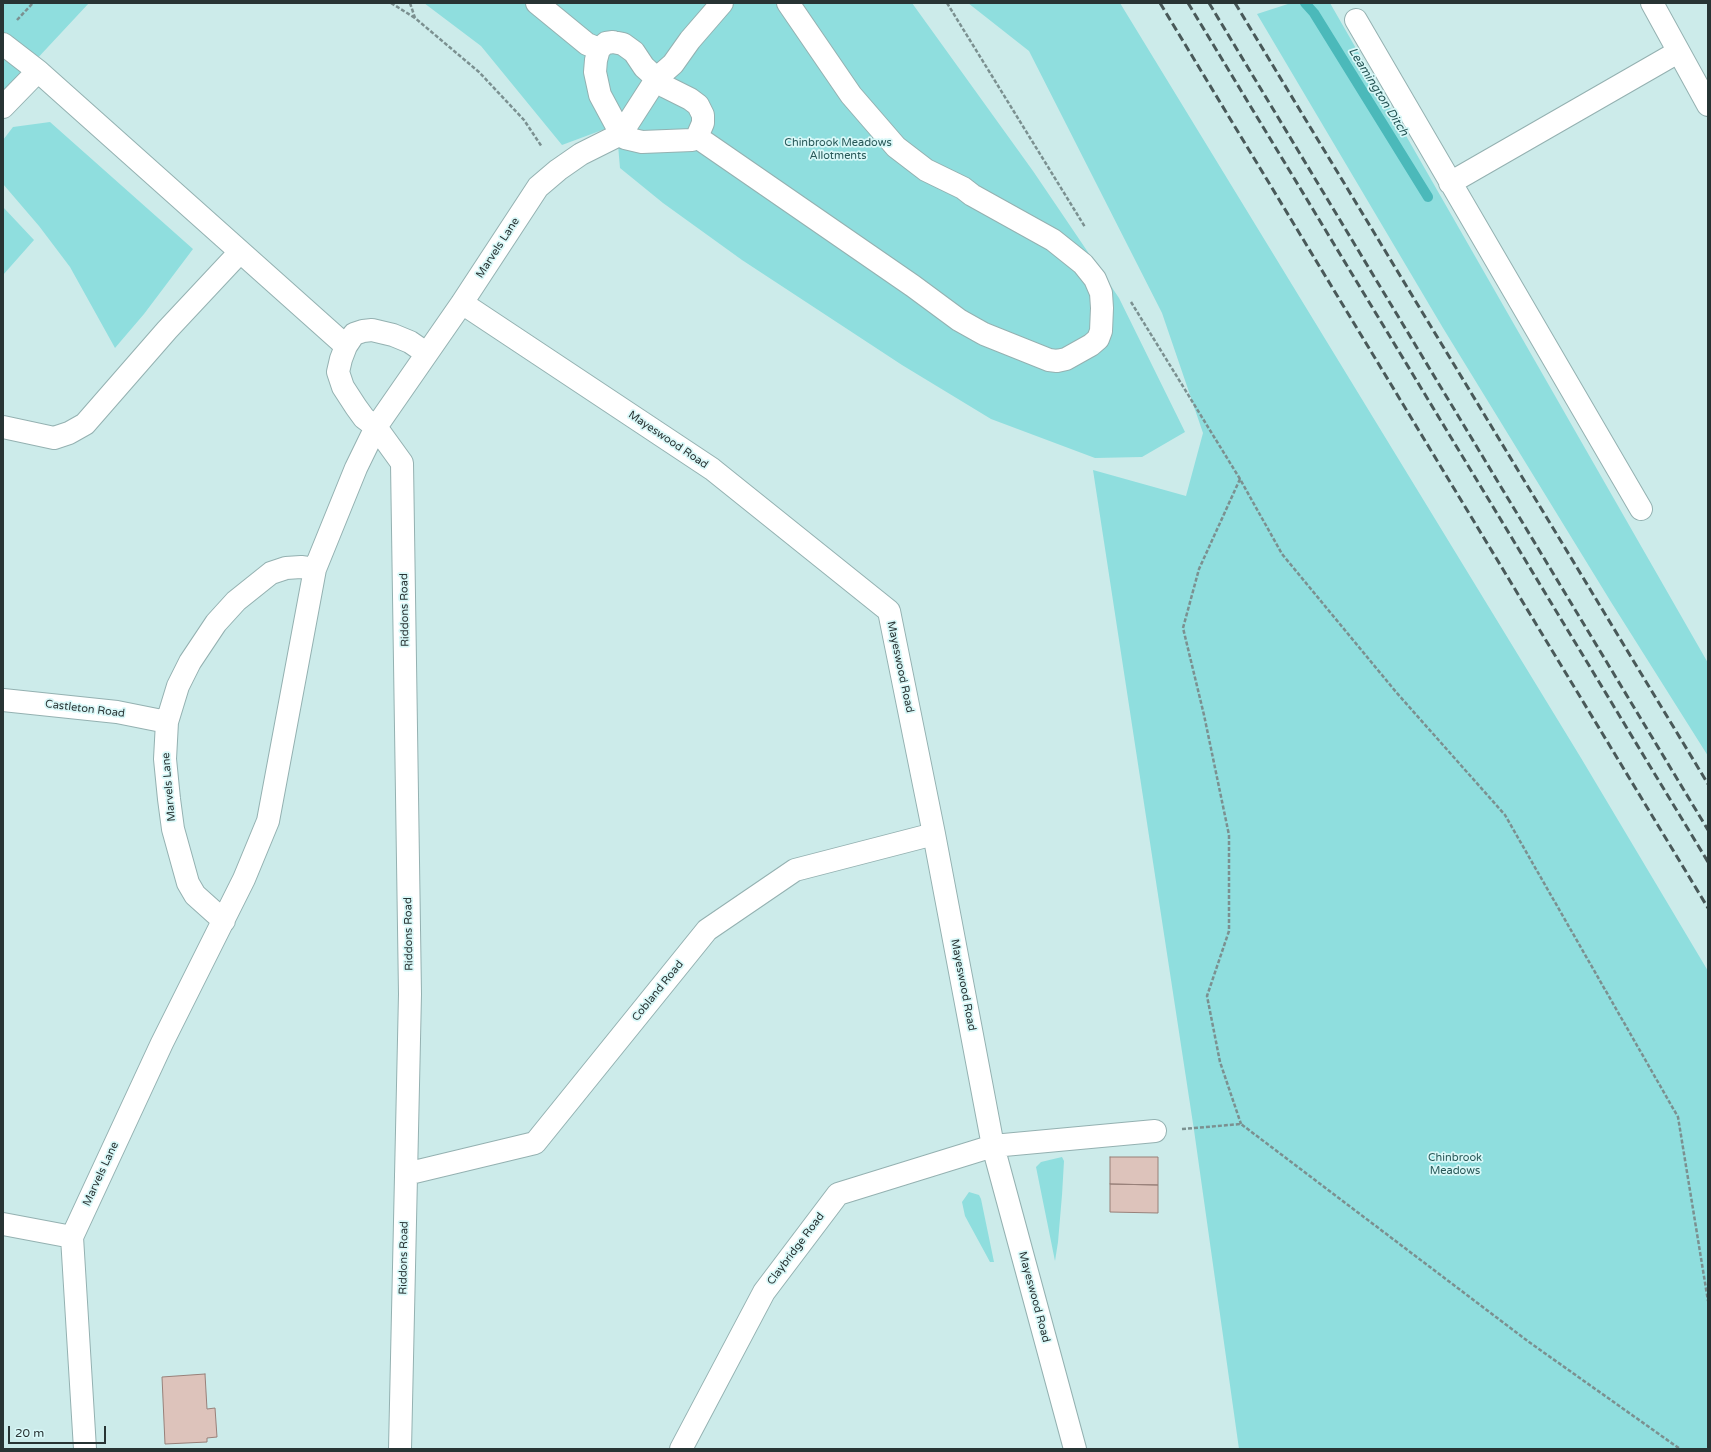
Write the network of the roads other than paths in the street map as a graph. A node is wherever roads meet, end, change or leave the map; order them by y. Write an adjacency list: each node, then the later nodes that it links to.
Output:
1 (537, 3): 7 (street)
2 (722, 3): 10 (street)
3 (788, 3): 14 (street)
4 (1652, 3): 8 (street)
5 (1356, 20): 15 (street)
6 (3, 44): 9 (street)
7 (599, 49): 10 (street); 13 (street)
8 (1678, 52): 11 (street); 15 (street)
9 (38, 71): 12 (street); 16 (street)
10 (657, 78): 13 (street); 14 (street)
11 (1708, 105)
12 (3, 107)
13 (621, 134): 14 (street); 17 (street, Marvels Lane)
14 (697, 137)
15 (1450, 183): 22 (street)
16 (240, 252): 18 (street); 20 (street)
17 (462, 303): 19 (street, Marvels Lane); 26 (street, Mayeswood Road)
18 (346, 346): 19 (street); 21 (street)
19 (426, 353): 21 (street, Marvels Lane)
20 (3, 427)
21 (376, 427): 23 (street, Marvels Lane); 30 (street, Riddons Road)
22 (1640, 509)
23 (315, 569): 25 (street, Marvels Lane); 27 (street, Marvels Lane)
24 (3, 700): 25 (street, Castleton Road)
25 (167, 722): 27 (street, Marvels Lane)
26 (934, 834): 29 (street, Mayeswood Road); 30 (street, Cobland Road)
27 (224, 921): 32 (street, Marvels Lane)
28 (1155, 1131): 29 (street)
29 (993, 1146): 35 (street, Claybridge Road); 36 (street, Mayeswood Road)
30 (406, 1174): 34 (street, Riddons Road)
31 (3, 1224): 32 (street)
32 (72, 1237): 33 (street, Marvels Lane)
33 (85, 1449)
34 (400, 1449)
35 (681, 1449)
36 (1075, 1449)

